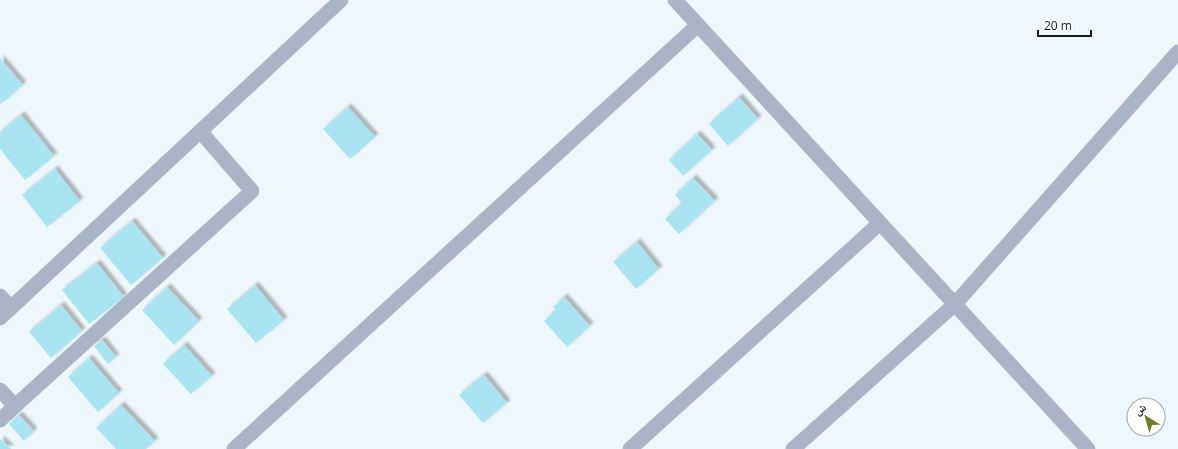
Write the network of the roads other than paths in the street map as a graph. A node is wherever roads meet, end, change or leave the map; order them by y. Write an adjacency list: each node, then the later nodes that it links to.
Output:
1 (341, 0): 5 (street)
2 (675, 0): 3 (street)
3 (698, 25): 6 (street); 13 (street)
4 (1178, 52): 8 (street)
5 (200, 131): 9 (street); 11 (street)
6 (880, 223): 8 (street); 14 (street)
7 (0, 296): 9 (street)
8 (955, 304): 15 (street); 16 (street)
9 (5, 313)
10 (0, 390): 11 (street)
11 (15, 406): 12 (street)
12 (0, 420)
13 (234, 449)
14 (630, 449)
15 (793, 449)
16 (1088, 449)

